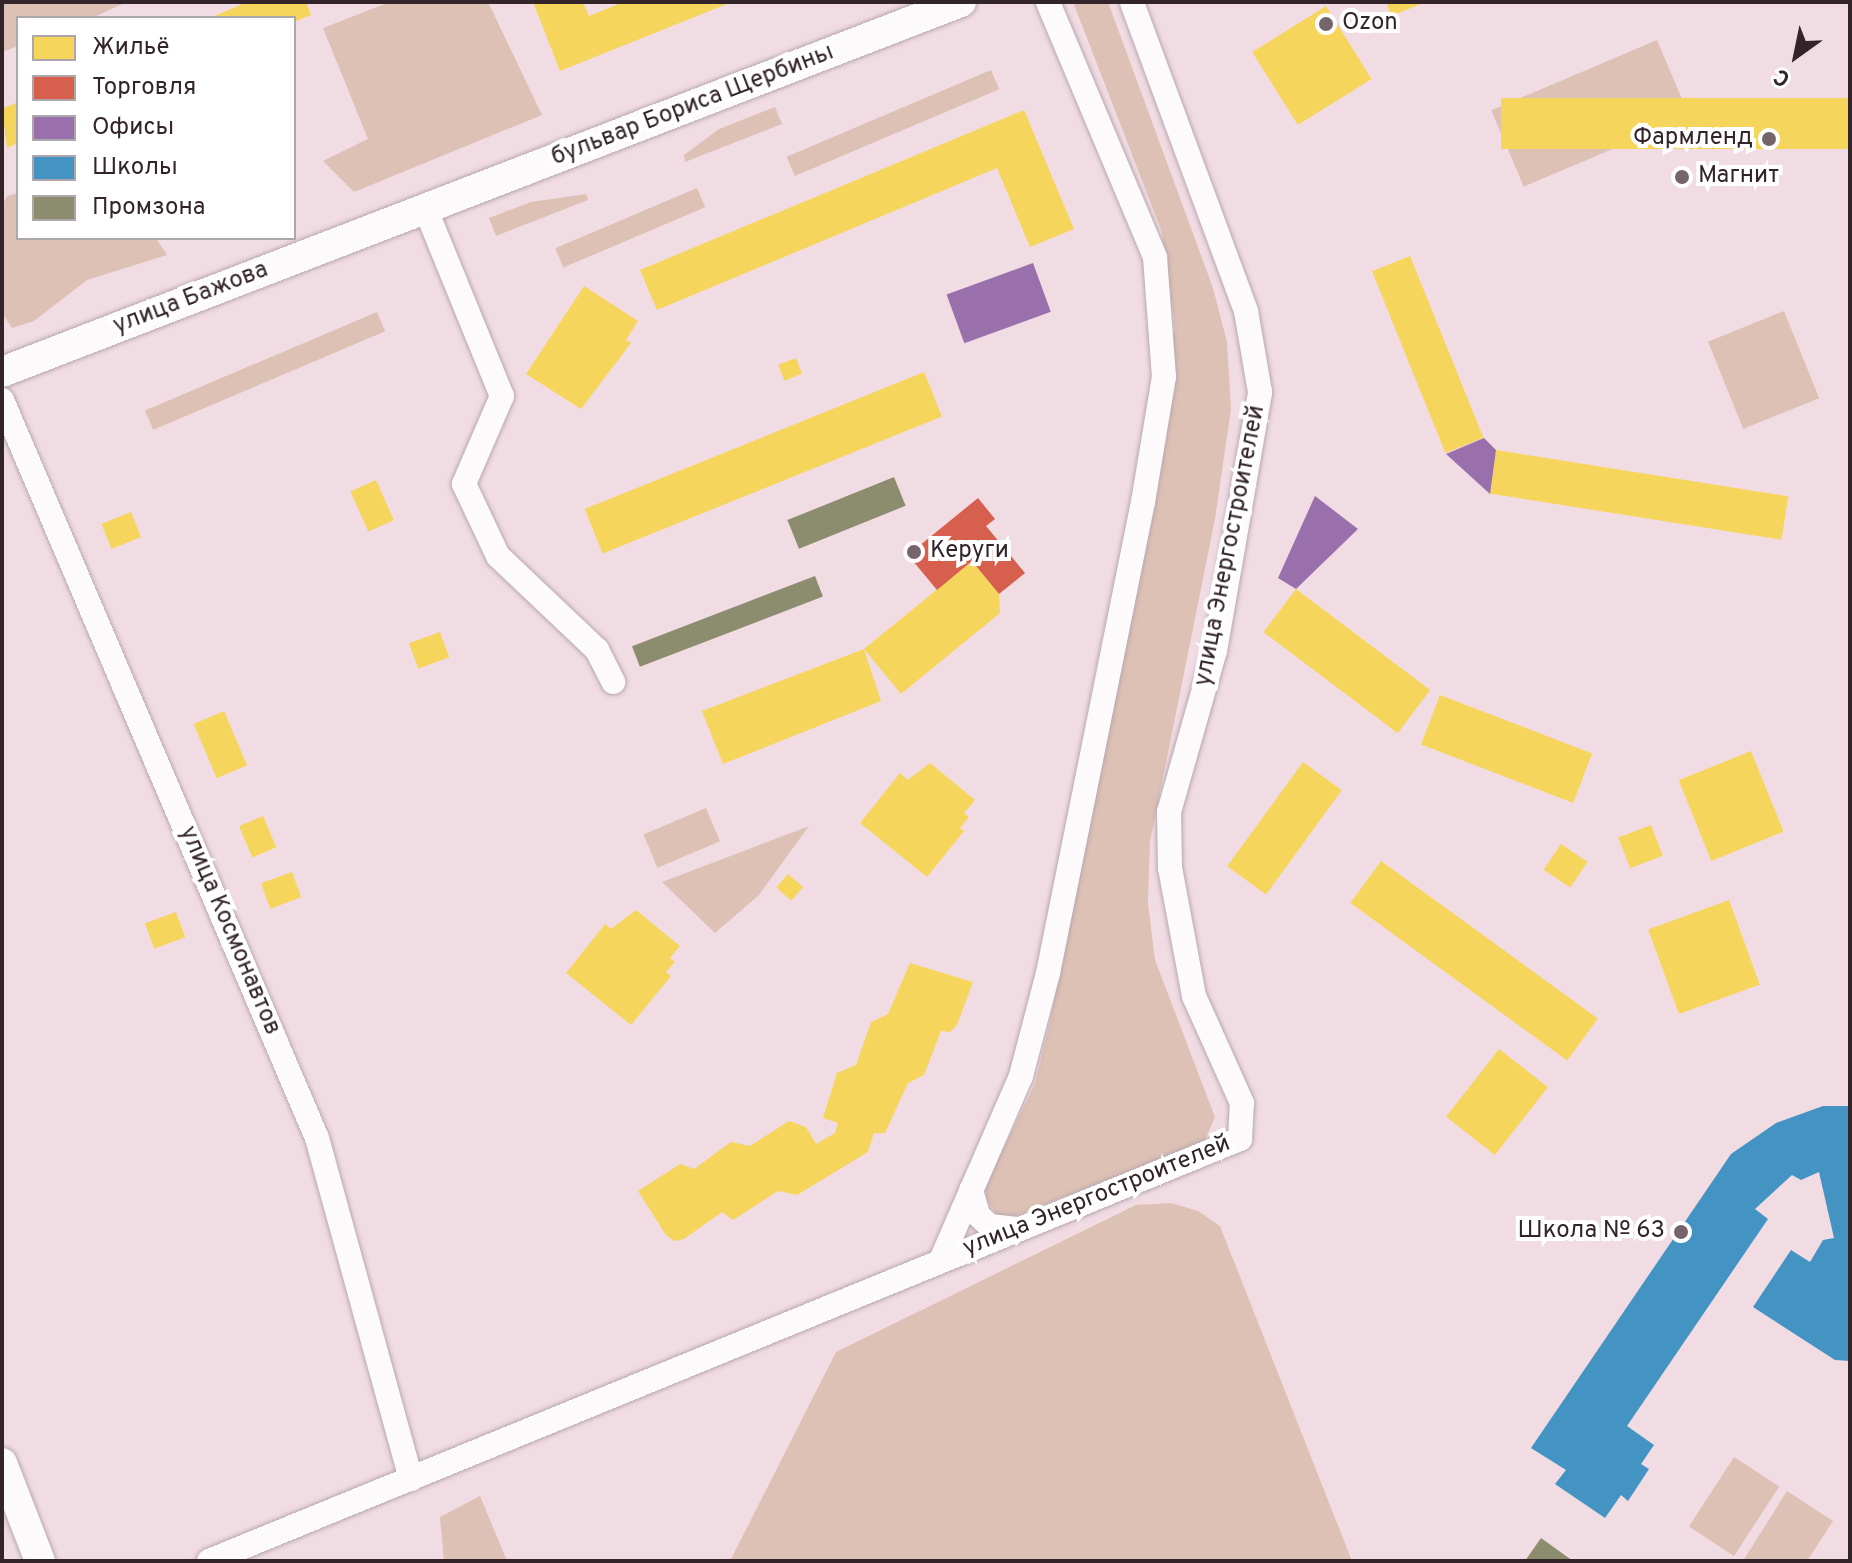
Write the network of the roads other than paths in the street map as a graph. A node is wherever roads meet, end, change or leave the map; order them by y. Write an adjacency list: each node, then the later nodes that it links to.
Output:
1 (961, 2): 4 (street, бульвар Бориса Щербины)
2 (1048, 2): 8 (street, улица Энергостроителей)
3 (1132, 2): 9 (street, улица Энергостроителей)
4 (426, 210): 5 (street, улица Бажова); 7 (street)
5 (2, 372)
6 (2, 400): 12 (street, улица Космонавтов)
7 (613, 682)
8 (971, 1190): 9 (street); 10 (street, улица Энергостроителей)
9 (1017, 1229): 10 (street, улица Энергостроителей)
10 (941, 1260): 12 (street)
11 (2, 1463): 13 (street)
12 (411, 1479): 14 (street)
13 (40, 1561)
14 (209, 1561)

